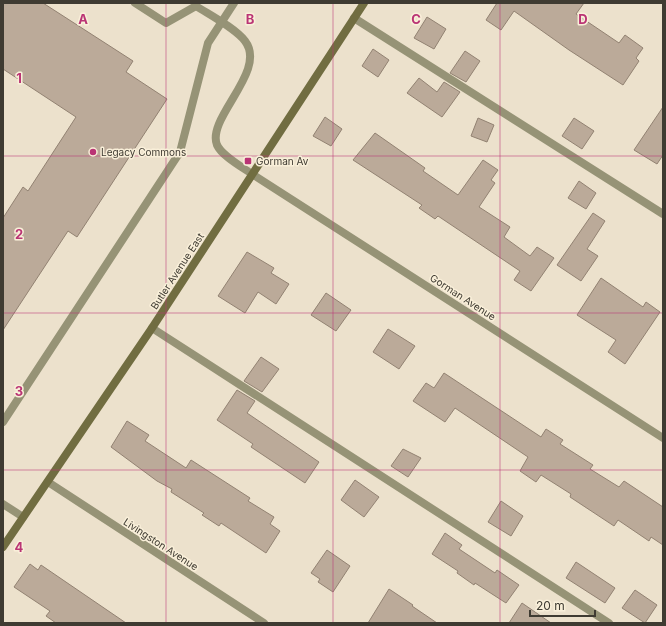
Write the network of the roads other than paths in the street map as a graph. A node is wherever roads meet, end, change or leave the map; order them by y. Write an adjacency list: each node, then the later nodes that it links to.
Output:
1 (135, 3): 4 (street)
2 (234, 3): 6 (street)
3 (364, 3): 5 (street, Butler Avenue East)
4 (196, 4): 6 (street, Gorman Avenue)
5 (354, 18): 7 (street, Butler Avenue East); 8 (street)
6 (221, 22): 7 (street, Gorman Avenue); 10 (street)
7 (252, 174): 9 (street, Butler Avenue East); 11 (street, Gorman Avenue)
8 (663, 214)
9 (152, 328): 12 (street, Butler Avenue East); 17 (street)
10 (3, 422)
11 (663, 438)
12 (48, 482): 14 (street, Butler Avenue East); 16 (street, Livingston Avenue)
13 (3, 504): 14 (street)
14 (23, 517): 15 (street, Butler Avenue East)
15 (3, 547)
16 (264, 623)
17 (609, 623)

